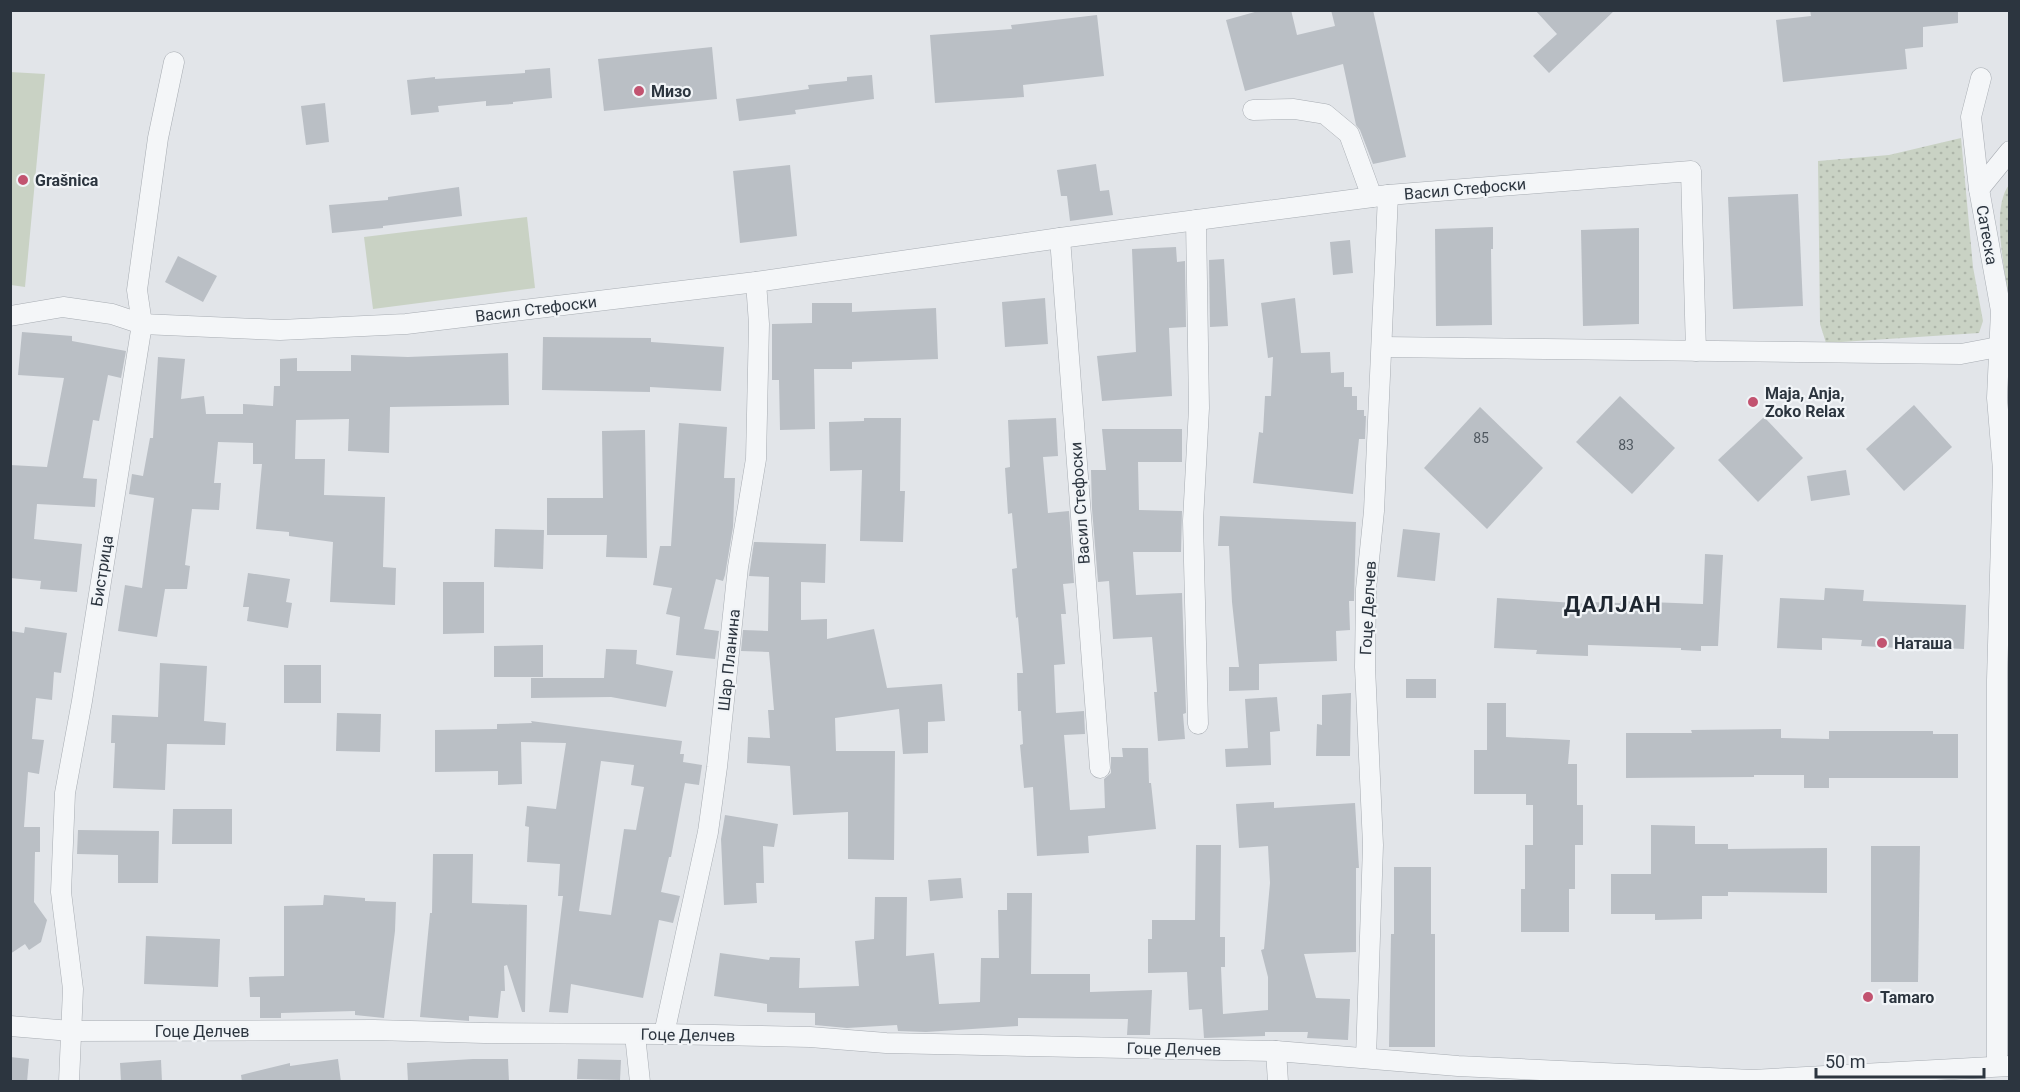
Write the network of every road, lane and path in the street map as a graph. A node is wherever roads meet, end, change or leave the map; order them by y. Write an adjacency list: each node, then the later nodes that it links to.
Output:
1 (174, 62): 11 (street, Бистрица)
2 (1981, 78): 5 (street, Сатеска)
3 (1253, 110): 6 (street)
4 (2010, 151): 5 (street)
5 (1979, 189): 12 (street, Сатеска)
6 (1380, 196): 7 (street, Васил Стефоски); 13 (street, Гоце Делчев); 14 (street, Васил Стефоски)
7 (1196, 220): 8 (street, Васил Стефоски); 16 (street)
8 (1060, 238): 9 (street, Васил Стефоски); 17 (street, Васил Стефоски)
9 (756, 282): 11 (street, Васил Стефоски); 20 (street, Шар Планина)
10 (10, 316): 11 (street, Васил Стефоски)
11 (142, 324): 19 (street, Бистрица)
12 (2004, 345): 14 (street); 15 (street, Сатеска)
13 (1383, 347): 14 (street); 23 (street, Гоце Делчев)
14 (1696, 351)
15 (2003, 680): 24 (street, Сатеска)
16 (1198, 724)
17 (1100, 768)
18 (10, 1026): 19 (street, Гоце Делчев)
19 (71, 1031): 21 (street, Гоце Делчев); 25 (street, Бистрица)
20 (664, 1034): 21 (street, Гоце Делчев); 22 (street, Гоце Делчев)
21 (635, 1035): 26 (street)
22 (1276, 1051): 23 (street, Гоце Делчев); 27 (street)
23 (1366, 1058): 24 (street, Гоце Делчев)
24 (2003, 1066)
25 (69, 1082)
26 (640, 1082)
27 (1278, 1082)

